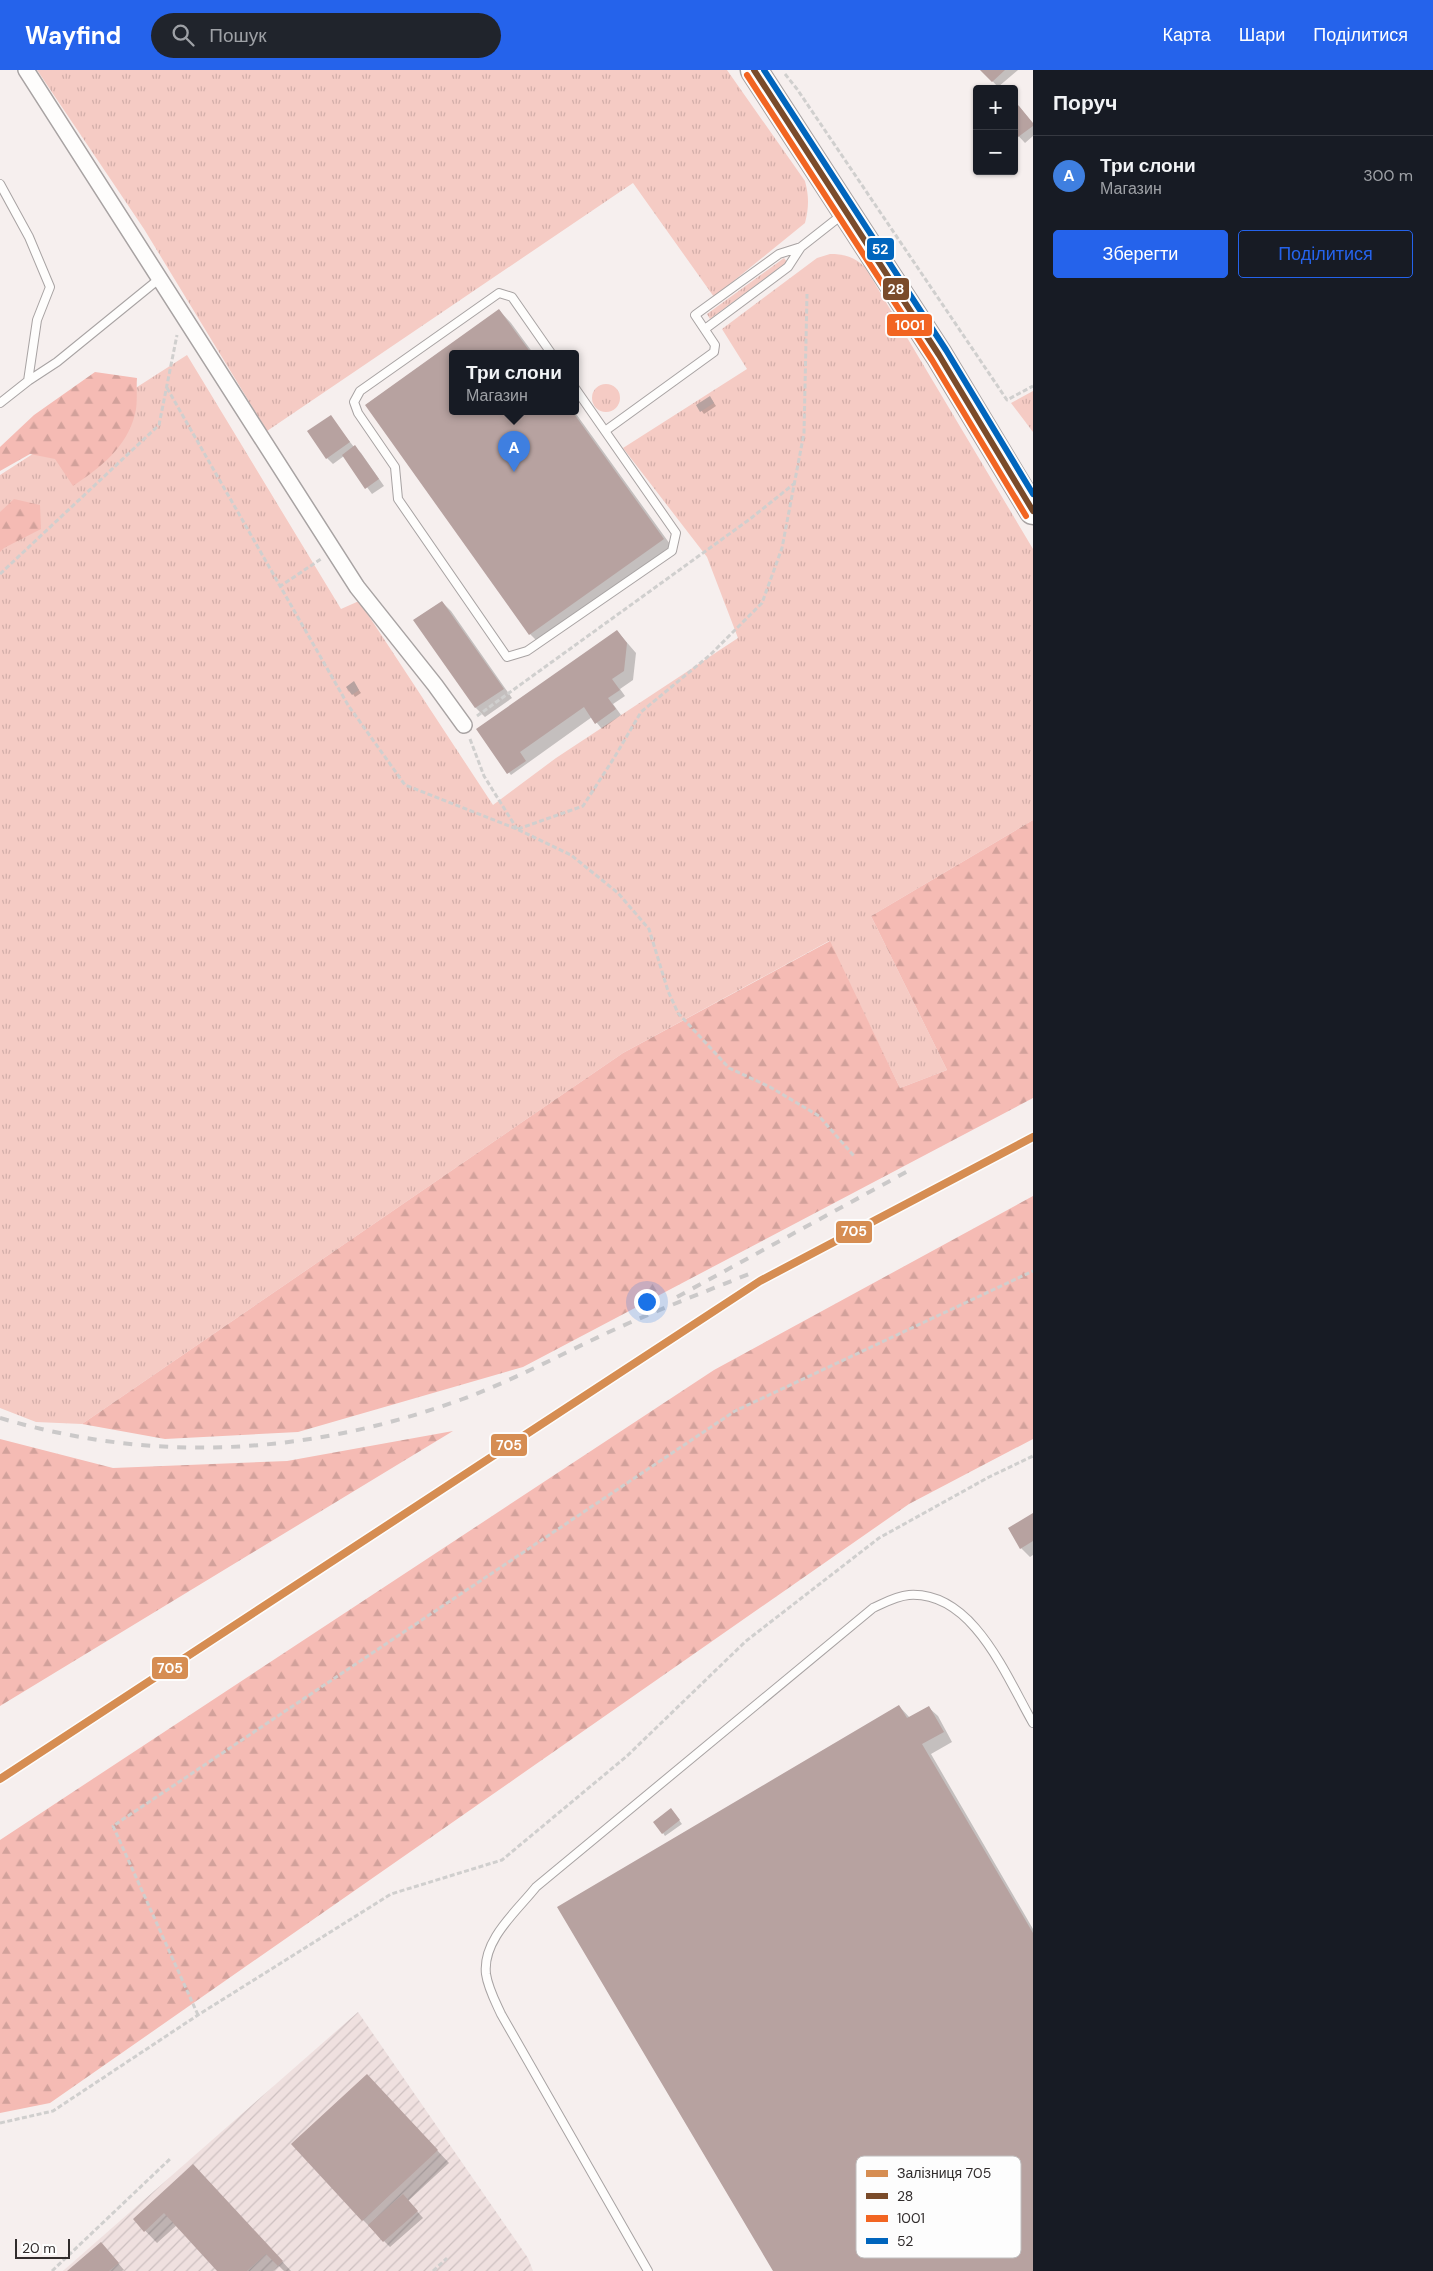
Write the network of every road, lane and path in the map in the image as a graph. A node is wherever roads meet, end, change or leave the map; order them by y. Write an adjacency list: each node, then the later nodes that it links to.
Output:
1 (26, 70): 7 (street)
2 (754, 70): 5 (highway)
3 (782, 70): 13 (path)
4 (0, 184): 12 (lane)
5 (846, 211): 6 (lane); 19 (highway)
6 (800, 247): 10 (lane); 10 (lane)
7 (159, 279): 9 (street); 12 (lane)
8 (807, 294): 18 (path)
9 (181, 314): 14 (path); 20 (street)
10 (705, 329): 17 (lane)
11 (549, 350): 17 (lane)
12 (28, 380): 16 (lane)
13 (1033, 386)
14 (167, 388): 21 (path); 22 (path)
15 (579, 394): 17 (lane)
16 (0, 403)
17 (605, 431)
18 (796, 483): 23 (path); 24 (path)
19 (1033, 511)
20 (334, 551): 22 (path); 23 (street)
21 (0, 574)
22 (279, 587): 24 (path)
23 (464, 725): 24 (path)
24 (517, 829): 25 (path)
25 (854, 1156)
26 (1033, 1271): 29 (path)
27 (1033, 1456): 29 (path)
28 (1033, 1723): 35 (lane)
29 (198, 2015): 30 (path)
30 (0, 2123)
31 (171, 2158): 33 (path)
32 (447, 2258): 34 (path)
33 (52, 2271)
34 (433, 2271)
35 (648, 2271)

